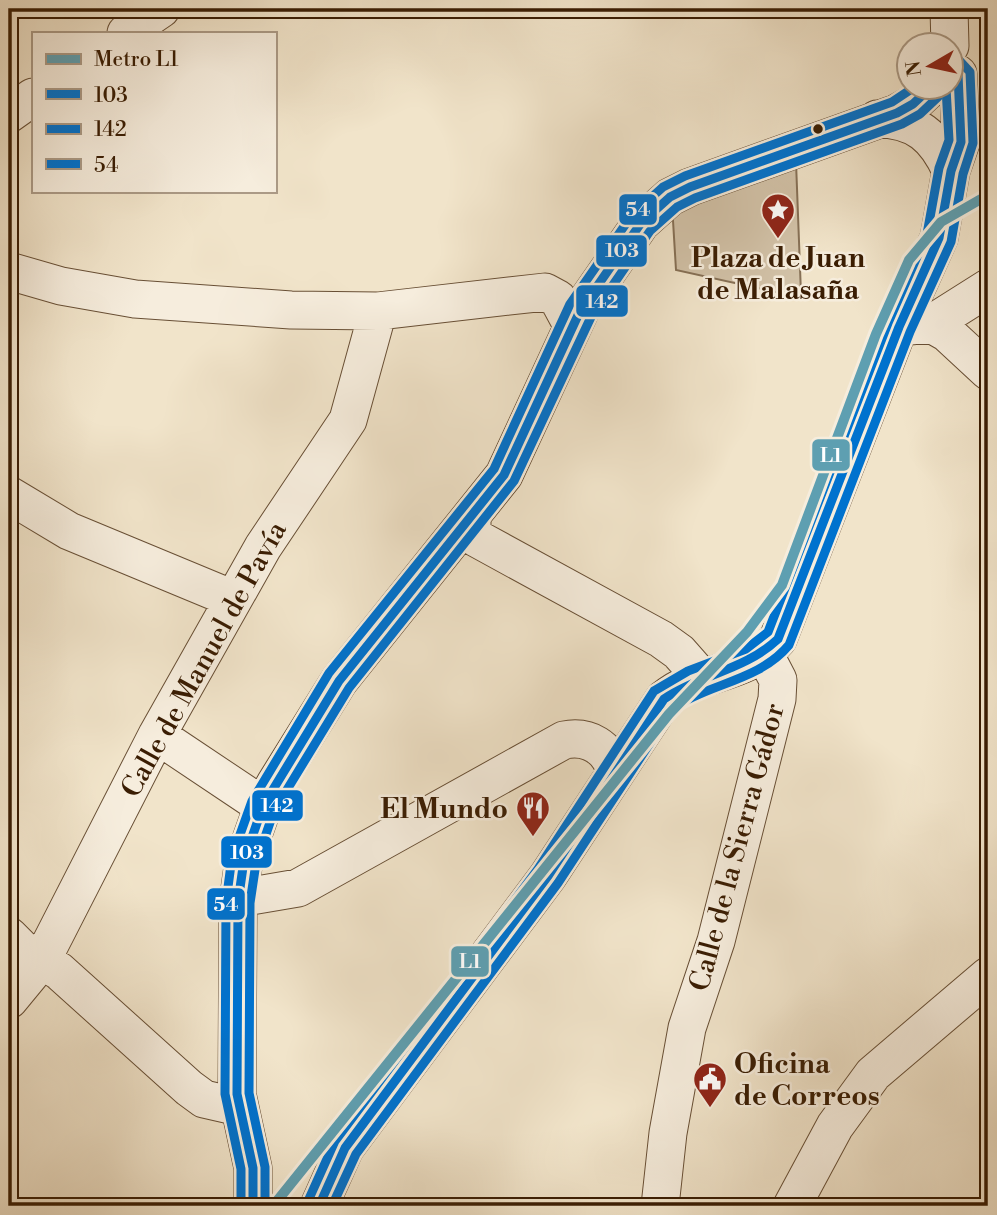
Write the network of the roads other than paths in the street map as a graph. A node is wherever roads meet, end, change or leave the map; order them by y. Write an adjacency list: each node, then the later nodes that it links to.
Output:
1 (161, 9): 3 (street)
2 (949, 9): 4 (street)
3 (126, 32)
4 (950, 32)
5 (32, 98): 8 (street)
6 (915, 102): 9 (street)
7 (959, 102): 10 (street)
8 (9, 114)
9 (877, 119): 10 (street); 14 (street)
10 (951, 171): 15 (street)
11 (9, 271): 13 (street)
12 (988, 288): 15 (street)
13 (378, 311): 14 (street); 19 (street, Calle de Manuel de Pavía)
14 (572, 325): 18 (street)
15 (915, 325): 16 (street); 20 (street)
16 (988, 371)
17 (9, 495): 19 (street)
18 (472, 518): 21 (street); 24 (street)
19 (233, 599): 22 (street, Calle de Manuel de Pavía)
20 (765, 654): 21 (street); 33 (street, Calle de la Sierra Gádor)
21 (701, 677): 23 (street)
22 (157, 735): 24 (street); 27 (street, Calle de Manuel de Pavía)
23 (616, 772): 25 (street); 32 (street)
24 (263, 806): 25 (street)
25 (238, 902): 30 (street)
26 (9, 936): 27 (street)
27 (42, 960): 29 (street, Calle de Manuel de Pavía); 30 (street)
28 (988, 976): 34 (street)
29 (9, 1000)
30 (239, 1107): 31 (street)
31 (253, 1206)
32 (319, 1206)
33 (660, 1206)
34 (792, 1206)

